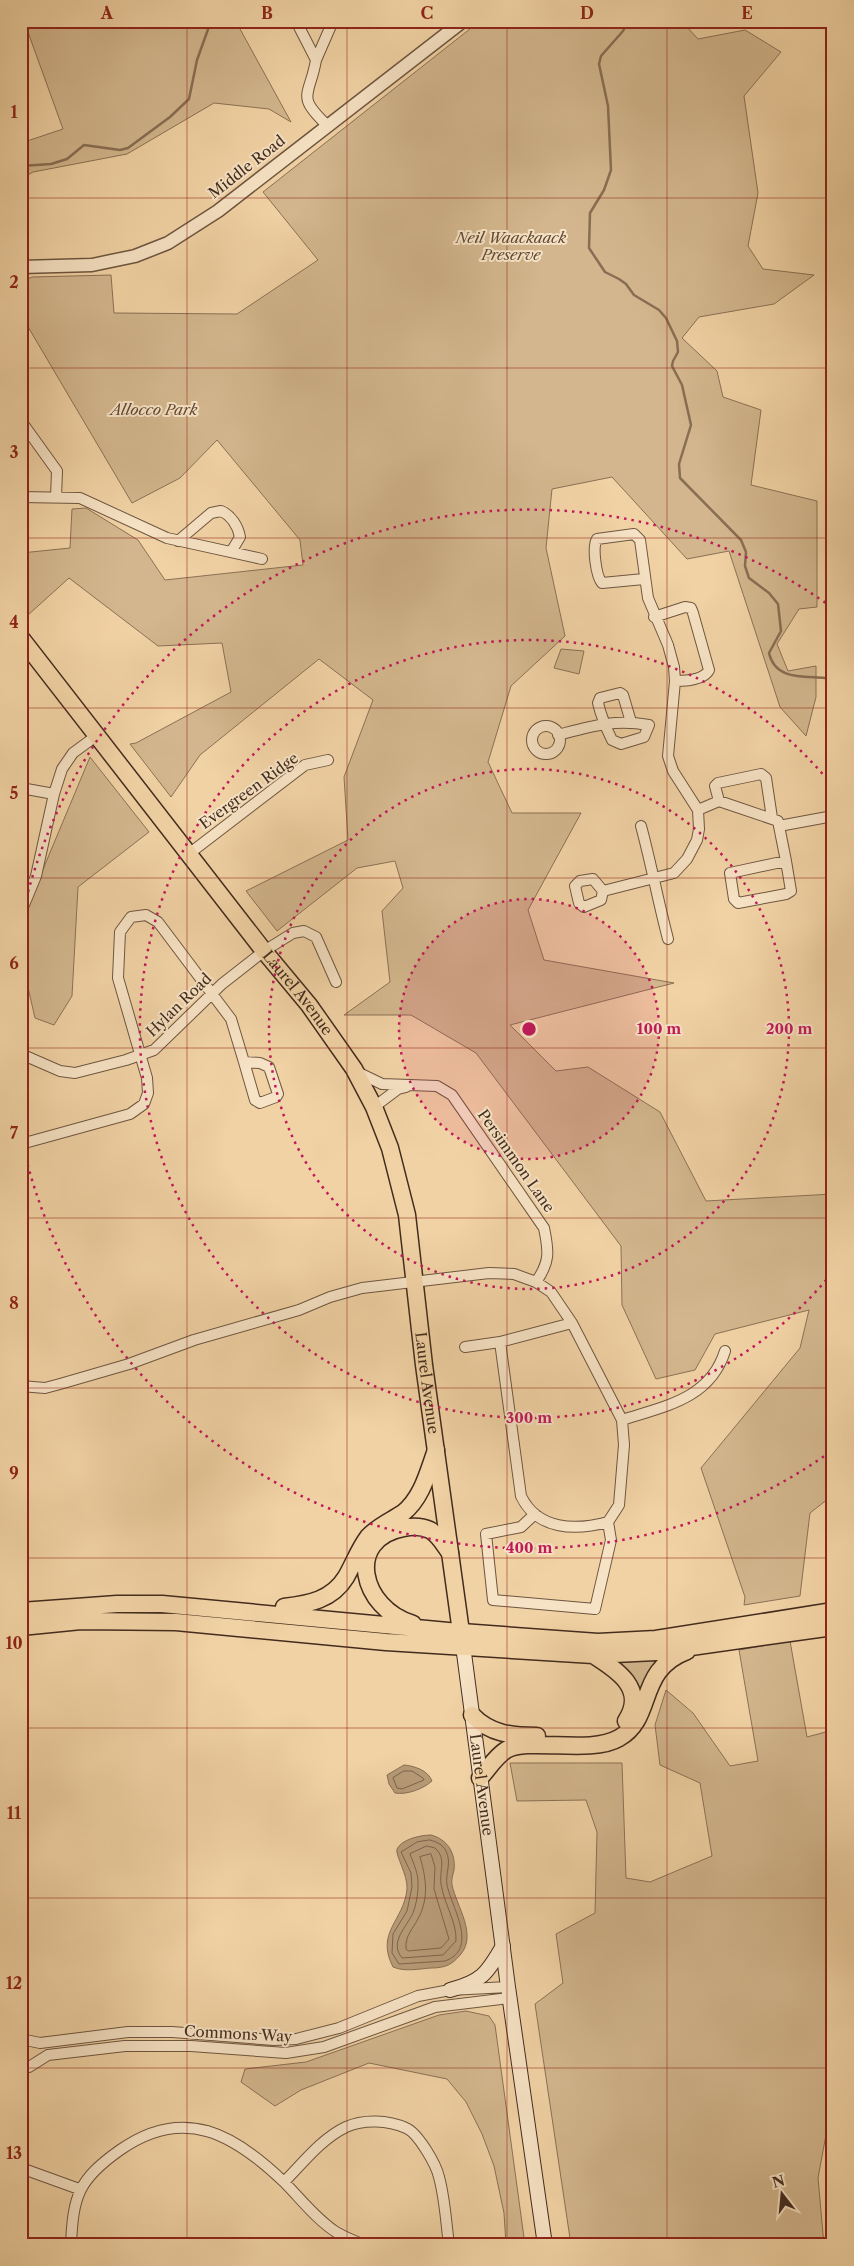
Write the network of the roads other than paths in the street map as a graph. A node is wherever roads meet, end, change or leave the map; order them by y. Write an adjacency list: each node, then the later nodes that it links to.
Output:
1 (296, 21): 4 (street)
2 (333, 21): 4 (street)
3 (464, 21): 5 (street, Middle Road)
4 (316, 60): 5 (street)
5 (326, 125): 6 (street, Middle Road)
6 (21, 267)
7 (21, 421): 9 (street)
8 (21, 497): 9 (street)
9 (56, 497): 10 (street)
10 (178, 541): 11 (street); 11 (street)
11 (231, 552): 12 (street)
12 (262, 559)
13 (644, 579): 13 (street); 14 (street)
14 (654, 617): 16 (street); 16 (street)
15 (21, 638): 21 (main road, Laurel Avenue)
16 (675, 681): 27 (street)
17 (833, 686): 18 (street)
18 (833, 704)
19 (631, 722): 20 (street); 20 (street); 20 (street)
20 (604, 723): 22 (street)
21 (96, 736): 25 (street); 31 (main road, Laurel Avenue)
22 (558, 736)
23 (328, 760): 31 (street, Evergreen Ridge)
24 (21, 788): 25 (street)
25 (54, 794): 35 (street)
26 (719, 801): 27 (street); 29 (street); 29 (street)
27 (698, 810): 33 (street)
28 (833, 816): 29 (street)
29 (776, 822): 32 (street)
30 (641, 826): 33 (street)
31 (190, 853): 39 (main road, Laurel Avenue)
32 (786, 861): 32 (street)
33 (654, 879): 36 (street); 38 (street)
34 (21, 886): 35 (street)
35 (32, 889): 37 (street)
36 (603, 891): 36 (street)
37 (21, 912)
38 (668, 938)
39 (264, 951): 40 (street, Hylan Road); 41 (street, Hylan Road); 45 (main road, Laurel Avenue)
40 (336, 982)
41 (212, 994): 43 (street, Hylan Road); 43 (street); 44 (street)
42 (21, 1054): 43 (street, Hylan Road)
43 (139, 1055): 48 (street)
44 (244, 1062)
45 (354, 1070): 46 (street, Persimmon Lane); 47 (main road, Laurel Avenue)
46 (417, 1085): 47 (street, Persimmon Lane); 50 (street, Persimmon Lane)
47 (374, 1107): 49 (main road, Laurel Avenue)
48 (21, 1144)
49 (417, 1282): 50 (street); 55 (street); 57 (main road, Laurel Avenue)
50 (536, 1282): 51 (street)
51 (572, 1323): 52 (street); 56 (street)
52 (500, 1342): 53 (street); 58 (street)
53 (465, 1348)
54 (725, 1351): 56 (street)
55 (21, 1386)
56 (622, 1420): 59 (street)
57 (436, 1450): 60 (main road, Laurel Avenue); 61 (main road)
58 (534, 1514): 59 (street); 59 (street)
59 (608, 1522)
60 (450, 1553): 66 (main road); 67 (main road, Laurel Avenue)
61 (227, 1608): 62 (main road); 66 (main road)
62 (21, 1611)
63 (833, 1611): 67 (main road)
64 (21, 1627): 67 (main road)
65 (833, 1627): 68 (main road)
66 (429, 1629): 67 (main road)
67 (462, 1639): 69 (main road); 70 (main road, Laurel Avenue)
68 (702, 1646): 69 (main road); 71 (main road)
69 (593, 1655): 70 (main road)
70 (472, 1715): 71 (main road, Laurel Avenue)
71 (480, 1778): 72 (main road, Laurel Avenue)
72 (503, 1946): 73 (main road); 74 (main road, Laurel Avenue)
73 (450, 1990): 74 (street, Commons Way); 75 (street, Commons Way)
74 (508, 1993): 76 (street, Commons Way); 83 (main road, Laurel Avenue)
75 (21, 2039)
76 (21, 2067)
77 (21, 2168): 79 (street)
78 (284, 2182): 79 (street); 81 (street); 82 (street)
79 (79, 2189): 80 (street)
80 (71, 2245)
81 (364, 2245)
82 (449, 2245)
83 (545, 2245)

